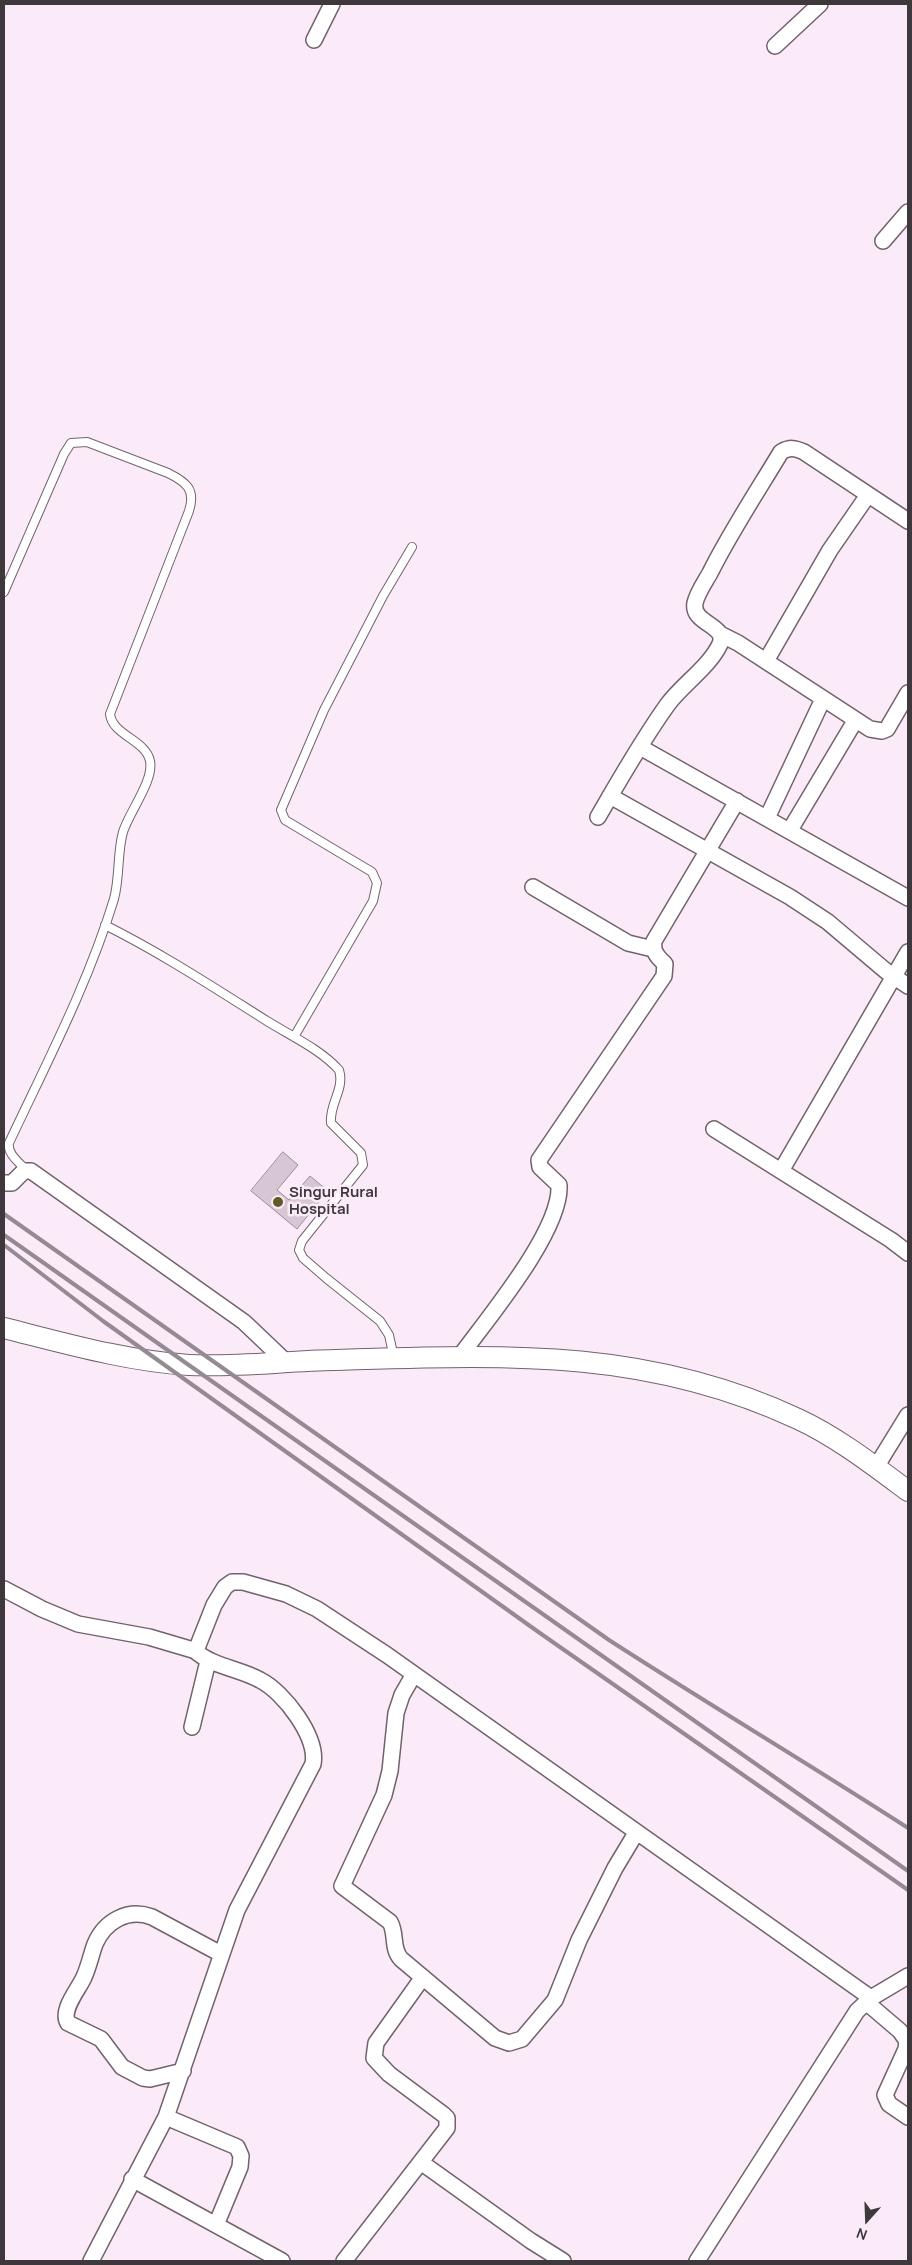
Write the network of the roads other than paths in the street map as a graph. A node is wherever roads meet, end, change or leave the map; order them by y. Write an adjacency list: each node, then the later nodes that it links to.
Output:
1 (332, 4): 3 (street)
2 (820, 4): 4 (street)
3 (314, 40)
4 (775, 46)
5 (908, 212): 6 (street)
6 (883, 241)
7 (868, 495): 8 (street); 11 (street); 12 (street)
8 (908, 521)
9 (412, 547): 30 (lane)
10 (4, 592): 25 (lane)
11 (720, 634): 12 (street); 16 (street)
12 (766, 661): 14 (street)
13 (908, 693): 15 (street)
14 (823, 700): 15 (street); 20 (street)
15 (855, 721): 21 (street)
16 (640, 747): 17 (street); 18 (street)
17 (610, 796): 19 (street); 22 (street)
18 (737, 801): 20 (street); 22 (street)
19 (598, 817)
20 (767, 818): 21 (street)
21 (790, 830): 24 (street)
22 (708, 851): 26 (street); 28 (street)
23 (533, 887): 26 (street)
24 (908, 898)
25 (105, 925): 30 (lane); 32 (lane)
26 (653, 949): 38 (street)
27 (908, 952): 28 (street)
28 (894, 977): 29 (street); 34 (street)
29 (908, 986)
30 (294, 1037): 39 (lane)
31 (714, 1129): 34 (street)
32 (6, 1146): 33 (lane)
33 (26, 1170): 35 (street); 40 (street)
34 (781, 1171): 36 (street)
35 (4, 1183)
36 (908, 1253)
37 (4, 1328): 40 (main road)
38 (461, 1356): 39 (main road); 42 (main road)
39 (394, 1358): 40 (main road)
40 (285, 1361)
41 (908, 1415): 42 (street)
42 (876, 1467): 43 (main road)
43 (908, 1491)
44 (4, 1589): 45 (street)
45 (194, 1650): 46 (street); 47 (street)
46 (208, 1661): 48 (street); 50 (street)
47 (414, 1674): 49 (street); 52 (street)
48 (192, 1727)
49 (636, 1833): 52 (street); 53 (street)
50 (221, 1954): 54 (street); 54 (street)
51 (908, 1976): 53 (street)
52 (423, 1977): 57 (street)
53 (869, 2000): 56 (street); 64 (street)
54 (182, 2071): 55 (street)
55 (166, 2117): 58 (street); 59 (street)
56 (908, 2117)
57 (422, 2163): 62 (street); 63 (street)
58 (132, 2179): 59 (street); 60 (street)
59 (216, 2225): 61 (street)
60 (91, 2261)
61 (282, 2261)
62 (344, 2261)
63 (563, 2261)
64 (697, 2261)

